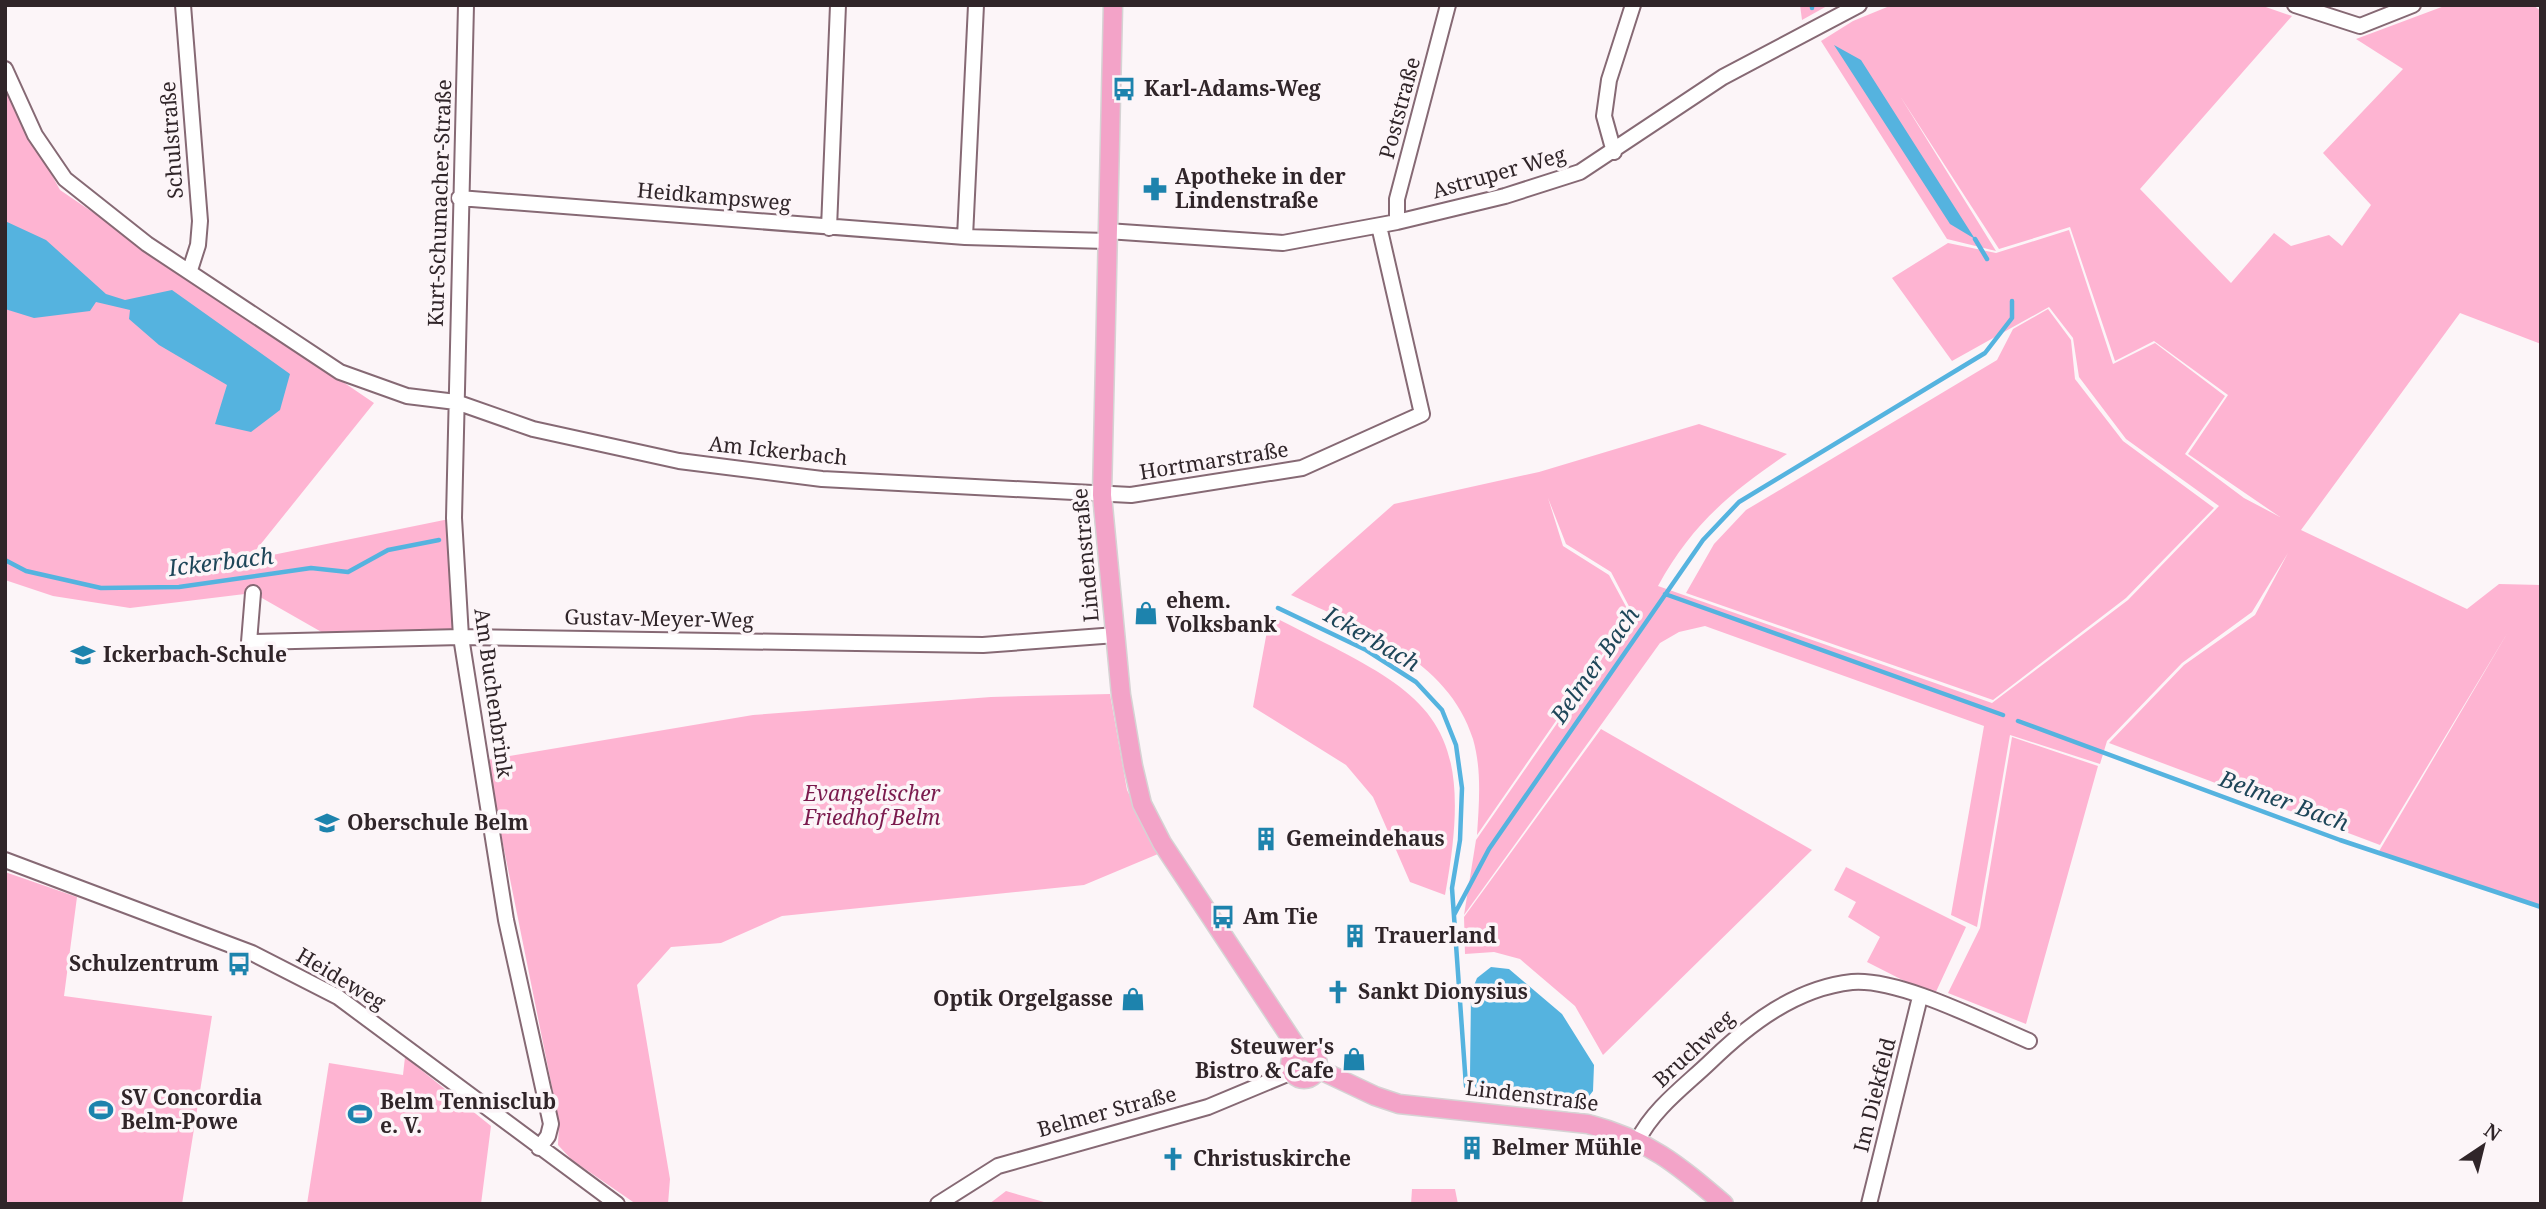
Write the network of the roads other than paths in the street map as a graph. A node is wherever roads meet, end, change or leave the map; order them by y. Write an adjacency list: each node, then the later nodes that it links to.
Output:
1 (184, 5): 19 (street, Schulstraße)
2 (466, 5): 13 (street, Kurt-Schumacher-Straße)
3 (838, 5): 16 (street)
4 (976, 5): 18 (street)
5 (1113, 5): 17 (main road, Lindenstraße)
6 (1448, 5): 14 (street, Poststraße)
7 (1633, 5): 12 (street)
8 (1859, 5): 12 (street, Astruper Weg)
9 (2295, 5): 10 (street)
10 (2413, 5)
11 (5, 69): 19 (street, Am Ickerbach)
12 (1614, 152): 14 (street, Astruper Weg)
13 (459, 198): 16 (street, Heidkampsweg); 20 (street, Kurt-Schumacher-Straße)
14 (1397, 222): 15 (street, Astruper Weg)
15 (1379, 226): 17 (street, Astruper Weg); 21 (street, Hortmarstraße)
16 (829, 228): 18 (street, Heidkampsweg)
17 (1107, 236): 18 (street, Astruper Weg); 21 (main road, Lindenstraße)
18 (965, 237)
19 (190, 270): 20 (street, Am Ickerbach)
20 (456, 402): 21 (street, Am Ickerbach); 24 (street, Am Buchenbrink)
21 (1102, 495): 23 (main road, Lindenstraße)
22 (253, 593): 24 (street, Gustav-Meyer-Weg)
23 (1116, 635): 24 (street, Gustav-Meyer-Weg); 28 (main road, Lindenstraße)
24 (461, 637): 32 (street, Am Buchenbrink)
25 (5, 860): 32 (street, Heideweg)
26 (1920, 997): 27 (street, Bruchweg); 31 (street, Bruchweg); 36 (street, Im Diekfeld)
27 (2029, 1041)
28 (1300, 1052): 29 (main road, Lindenstraße); 30 (main road)
29 (1318, 1069): 30 (main road); 31 (main road, Lindenstraße)
30 (1292, 1072): 35 (street, Belmer Straße)
31 (1638, 1140): 33 (main road, Lindenstraße)
32 (539, 1148): 34 (street, Heideweg)
33 (1718, 1202)
34 (617, 1204)
35 (939, 1204)
36 (1869, 1204)

